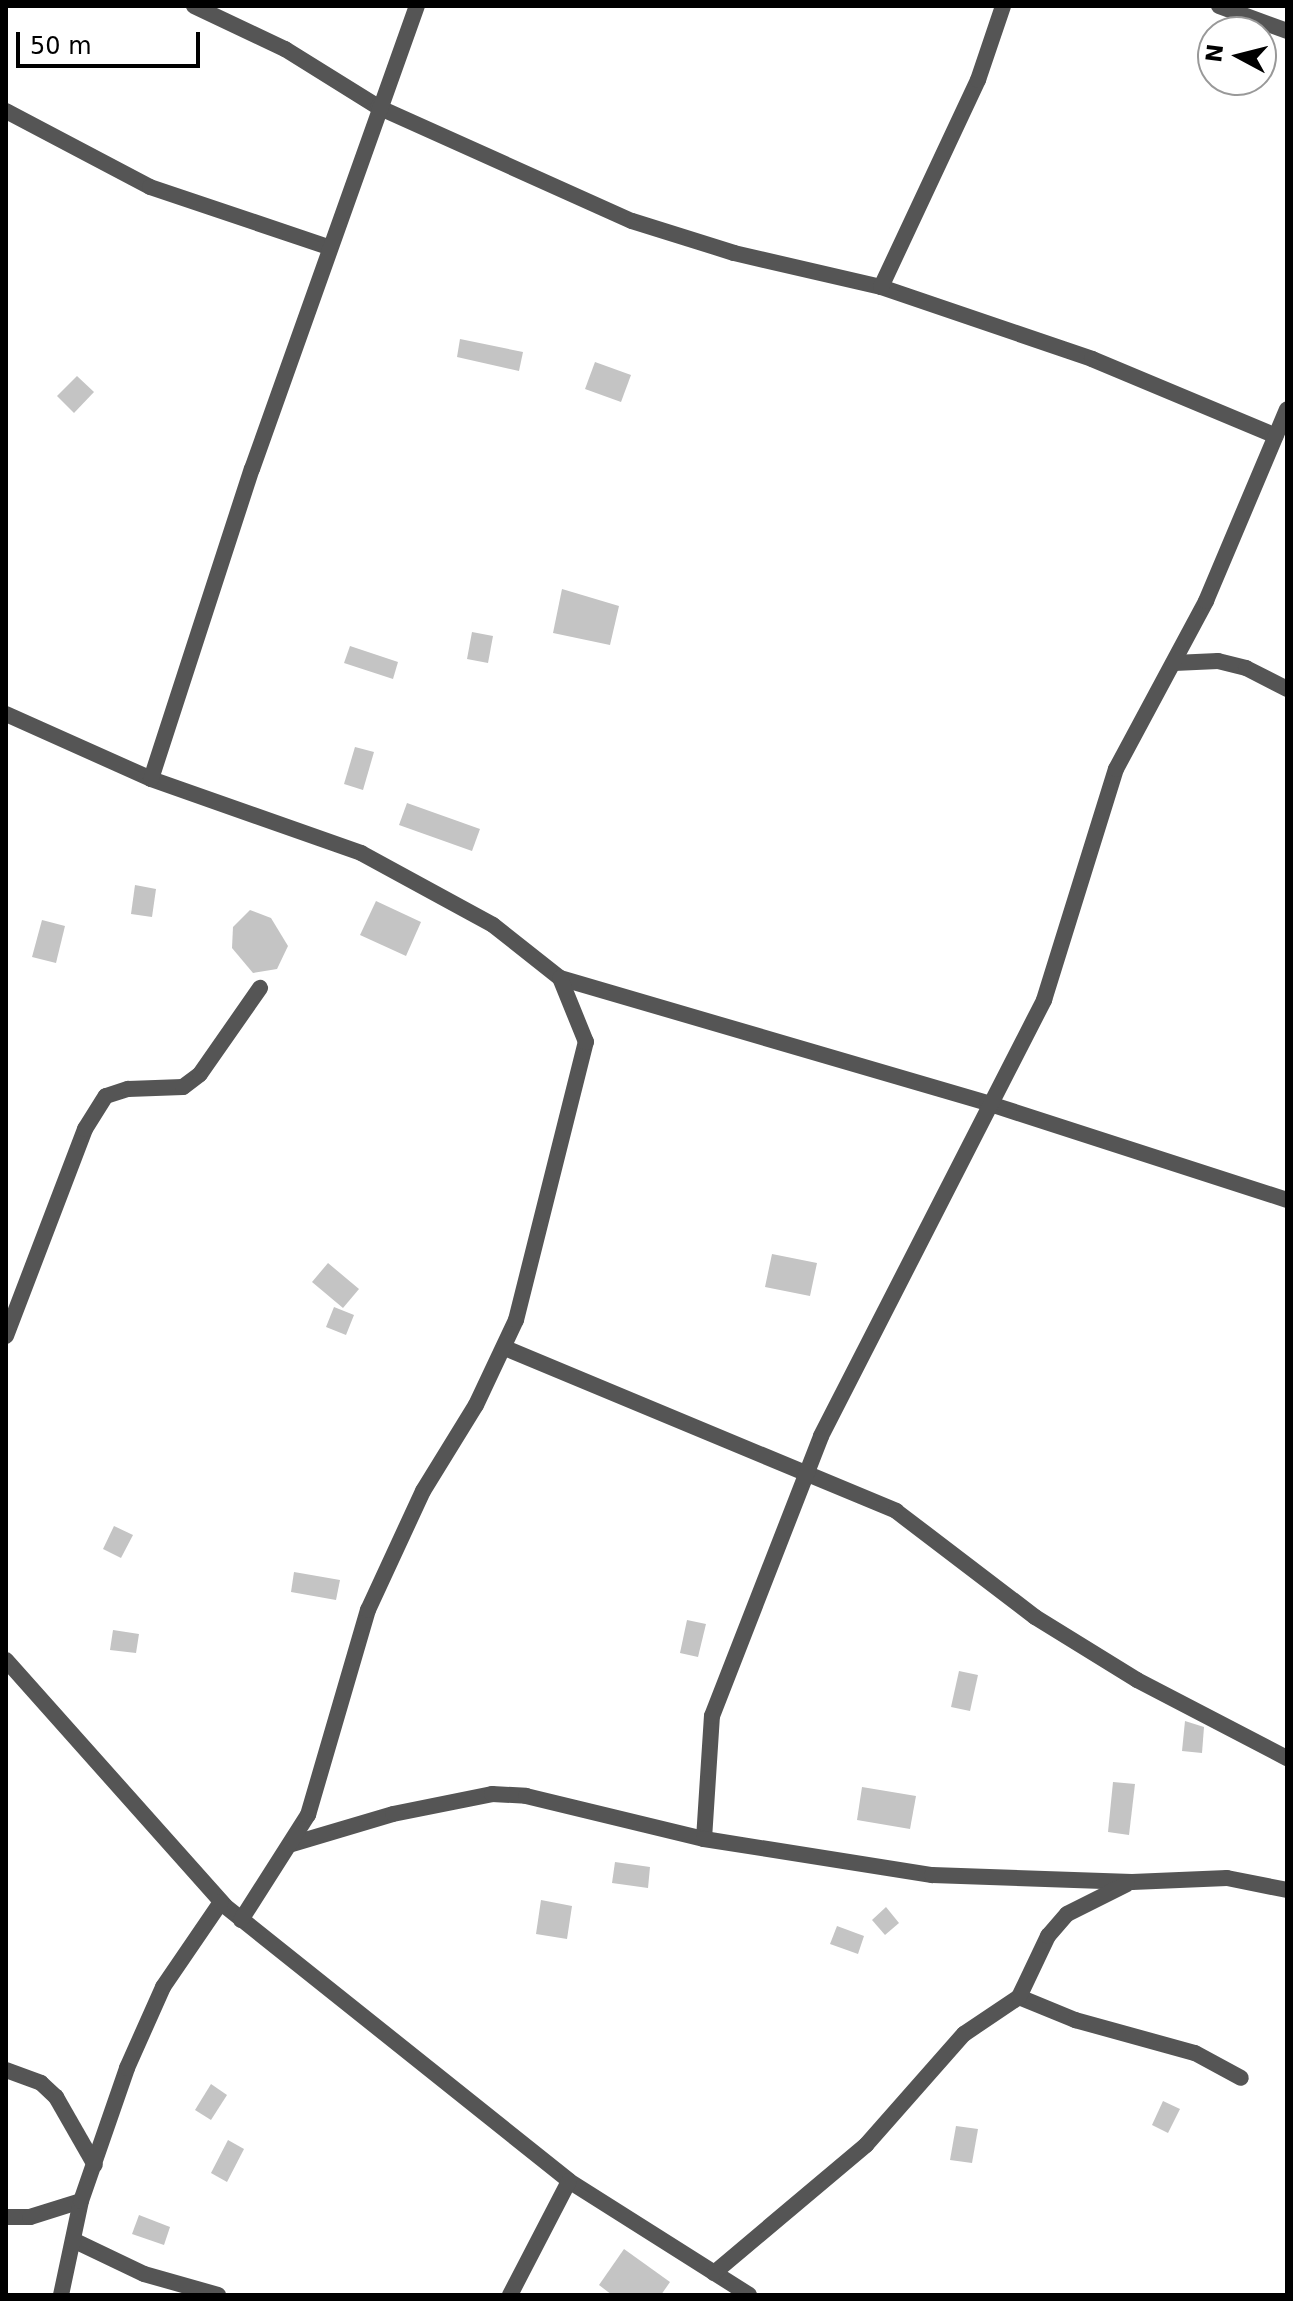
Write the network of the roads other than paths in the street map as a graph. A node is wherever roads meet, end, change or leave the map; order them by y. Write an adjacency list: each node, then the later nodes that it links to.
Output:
1 (194, 6): 6 (street)
2 (417, 6): 6 (street)
3 (1003, 6): 9 (street)
4 (1219, 6): 5 (street)
5 (1287, 31)
6 (378, 107): 8 (street); 9 (street)
7 (6, 111): 8 (street)
8 (328, 247): 15 (street)
9 (881, 287): 11 (street)
10 (1287, 409): 11 (street)
11 (1276, 436): 12 (street)
12 (1174, 663): 13 (street); 18 (street)
13 (1287, 689)
14 (6, 714): 15 (street)
15 (151, 779): 16 (street)
16 (560, 978): 18 (street); 21 (street)
17 (260, 988): 20 (street)
18 (987, 1103): 19 (street); 22 (street)
19 (1287, 1200)
20 (6, 1336)
21 (505, 1348): 22 (street); 26 (street)
22 (810, 1473): 24 (street); 25 (street)
23 (6, 1660): 29 (street)
24 (1287, 1758)
25 (704, 1839): 26 (street); 27 (street)
26 (292, 1844): 30 (street)
27 (1132, 1882): 28 (street); 31 (street)
28 (1287, 1890)
29 (221, 1902): 30 (street); 34 (street)
30 (241, 1920): 35 (street)
31 (1019, 1997): 33 (street); 39 (street)
32 (6, 2070): 34 (street)
33 (1241, 2078)
34 (95, 2165): 36 (street)
35 (569, 2181): 39 (street); 42 (street)
36 (81, 2201): 37 (street); 38 (street)
37 (6, 2217)
38 (75, 2241): 40 (street); 41 (street)
39 (714, 2273): 43 (street)
40 (61, 2295)
41 (218, 2295)
42 (510, 2295)
43 (749, 2295)

